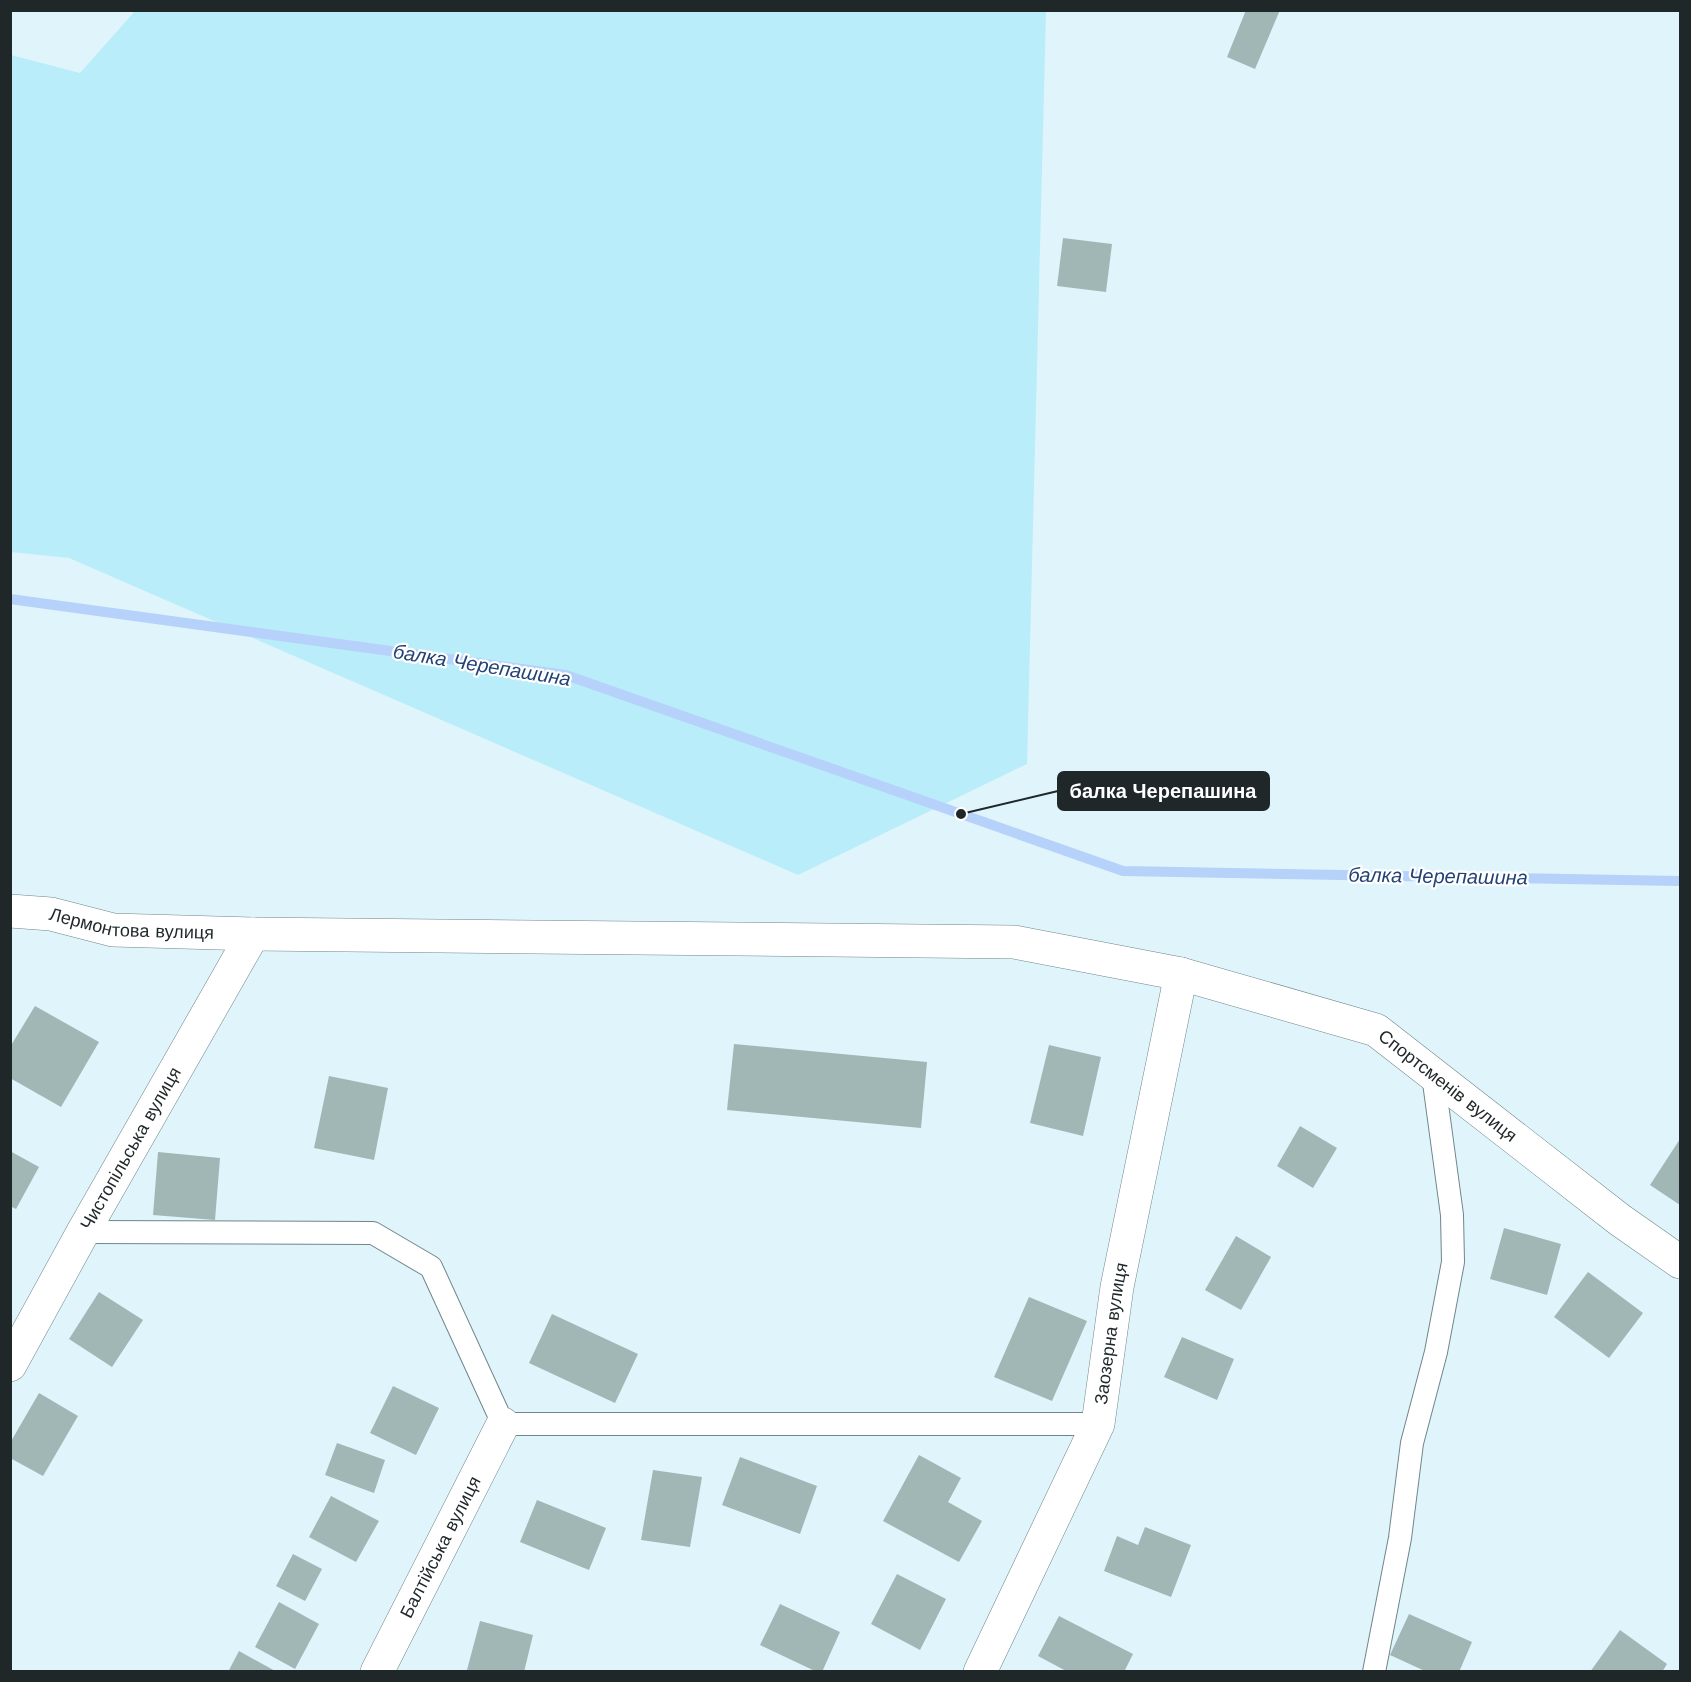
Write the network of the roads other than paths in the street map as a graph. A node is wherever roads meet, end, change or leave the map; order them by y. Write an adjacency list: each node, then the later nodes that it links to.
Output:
1 (10, 911): 2 (street, Лермонтова вулиця)
2 (253, 934): 3 (street, Лермонтова вулиця); 5 (street, Чистопільська вулиця)
3 (1181, 974): 4 (street, Спортсменів вулиця); 9 (street, Заозерна вулиця)
4 (1433, 1075): 6 (street, Спортсменів вулиця); 12 (lane)
5 (83, 1232): 7 (street, Чистопільська вулиця); 8 (lane)
6 (1680, 1262)
7 (10, 1365)
8 (503, 1424): 9 (lane); 10 (street, Балтійська вулиця)
9 (1098, 1424): 11 (street, Заозерна вулиця)
10 (377, 1671)
11 (980, 1671)
12 (1374, 1671)

